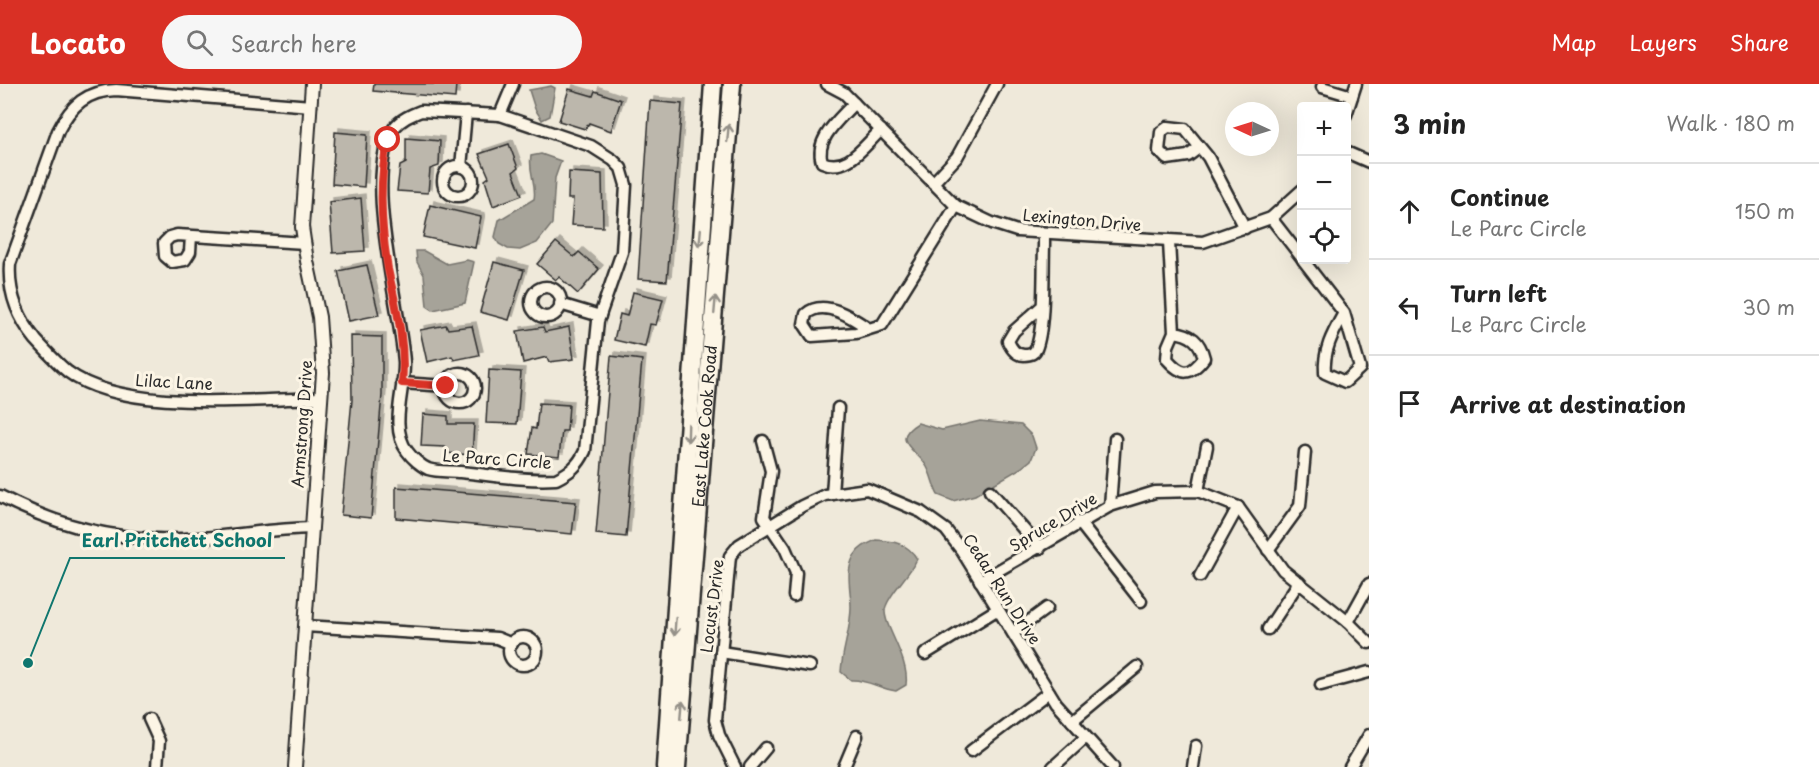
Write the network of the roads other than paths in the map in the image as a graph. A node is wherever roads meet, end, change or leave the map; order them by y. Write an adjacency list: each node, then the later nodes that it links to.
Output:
1 (312, 84): 12 (street, Armstrong Drive)
2 (513, 84): 14 (street)
3 (713, 84): 87 (main road, East Lake Cook Road, one-way to 87)
4 (732, 84): 88 (main road, East Lake Cook Road, one-way to 4)
5 (827, 84): 11 (street, Lexington Drive)
6 (997, 84): 20 (street)
7 (1356, 84): 9 (street)
8 (1323, 87): 9 (street)
9 (1352, 96): 10 (street)
10 (1350, 102)
11 (854, 103): 15 (street, Lexington Drive); 15 (street)
12 (310, 106): 28 (street, Armstrong Drive); 39 (street, Lilac Lane)
13 (466, 113): 14 (street, Le Parc Circle); 19 (street); 37 (street, Le Parc Circle)
14 (500, 115): 34 (street, Le Parc Circle)
15 (881, 130): 20 (street, Lexington Drive)
16 (1200, 147): 24 (street)
17 (1351, 154): 18 (street)
18 (1369, 162)
19 (461, 166)
20 (933, 183): 22 (street, Lexington Drive)
21 (1297, 195): 23 (street, Lexington Drive)
22 (956, 206): 25 (street, Lexington Drive); 35 (street)
23 (1271, 218): 24 (street, Lexington Drive); 29 (street)
24 (1245, 228): 27 (street, Lexington Drive)
25 (1044, 233): 27 (street, Lexington Drive); 32 (street)
26 (190, 236): 28 (street)
27 (1169, 242): 36 (street)
28 (304, 243): 39 (street, Armstrong Drive)
29 (1297, 252)
30 (1306, 264): 33 (street)
31 (560, 304): 34 (street)
32 (1041, 307)
33 (1344, 313): 33 (street)
34 (600, 316): 37 (street, Le Parc Circle)
35 (869, 329): 35 (street)
36 (1174, 332)
37 (402, 383): 38 (street)
38 (446, 386)
39 (321, 398): 53 (street, Armstrong Drive)
40 (838, 408): 47 (street)
41 (1115, 439): 49 (street)
42 (763, 441): 52 (street)
43 (1207, 446): 46 (street)
44 (1305, 452): 55 (street)
45 (990, 491): 54 (street)
46 (1198, 491): 49 (street, Spruce Drive); 50 (street, Spruce Drive)
47 (828, 495): 52 (street, Locust Drive); 57 (street, Cedar Run Drive)
48 (0, 496): 53 (street)
49 (1110, 506): 51 (street, Spruce Drive)
50 (1238, 507): 55 (street); 56 (street)
51 (1079, 522): 54 (street, Spruce Drive); 61 (street)
52 (770, 526): 60 (street); 70 (street, Locust Drive)
53 (312, 528): 65 (street, Armstrong Drive)
54 (1040, 548): 57 (street, Spruce Drive)
55 (1268, 550): 58 (street)
56 (1200, 576)
57 (981, 581): 63 (street, Cedar Run Drive)
58 (1299, 582): 64 (street); 66 (street)
59 (1369, 584): 64 (street)
60 (794, 596)
61 (1141, 601)
62 (1047, 608): 67 (street)
63 (998, 609): 67 (street, Cedar Run Drive); 71 (street)
64 (1348, 622): 68 (street)
65 (305, 626): 69 (street); 86 (street, Armstrong Drive)
66 (1268, 629)
67 (1013, 633): 76 (street, Cedar Run Drive)
68 (1369, 643)
69 (512, 644)
70 (721, 652): 72 (street); 89 (street, Locust Drive)
71 (926, 654)
72 (810, 666)
73 (1137, 667): 78 (street)
74 (1369, 672): 75 (street)
75 (1321, 685)
76 (1049, 692): 78 (street, Cedar Run Drive); 84 (street)
77 (149, 719): 85 (street)
78 (1072, 721): 80 (street, Cedar Run Drive)
79 (857, 736): 91 (street)
80 (1086, 737): 92 (street); 93 (street, Cedar Run Drive)
81 (1368, 741): 95 (street)
82 (1196, 746): 94 (street)
83 (766, 748): 90 (street)
84 (972, 751)
85 (157, 767)
86 (295, 767)
87 (664, 767)
88 (677, 767)
89 (735, 767)
90 (750, 767)
91 (844, 767)
92 (1053, 767)
93 (1113, 767)
94 (1193, 767)
95 (1350, 767)

